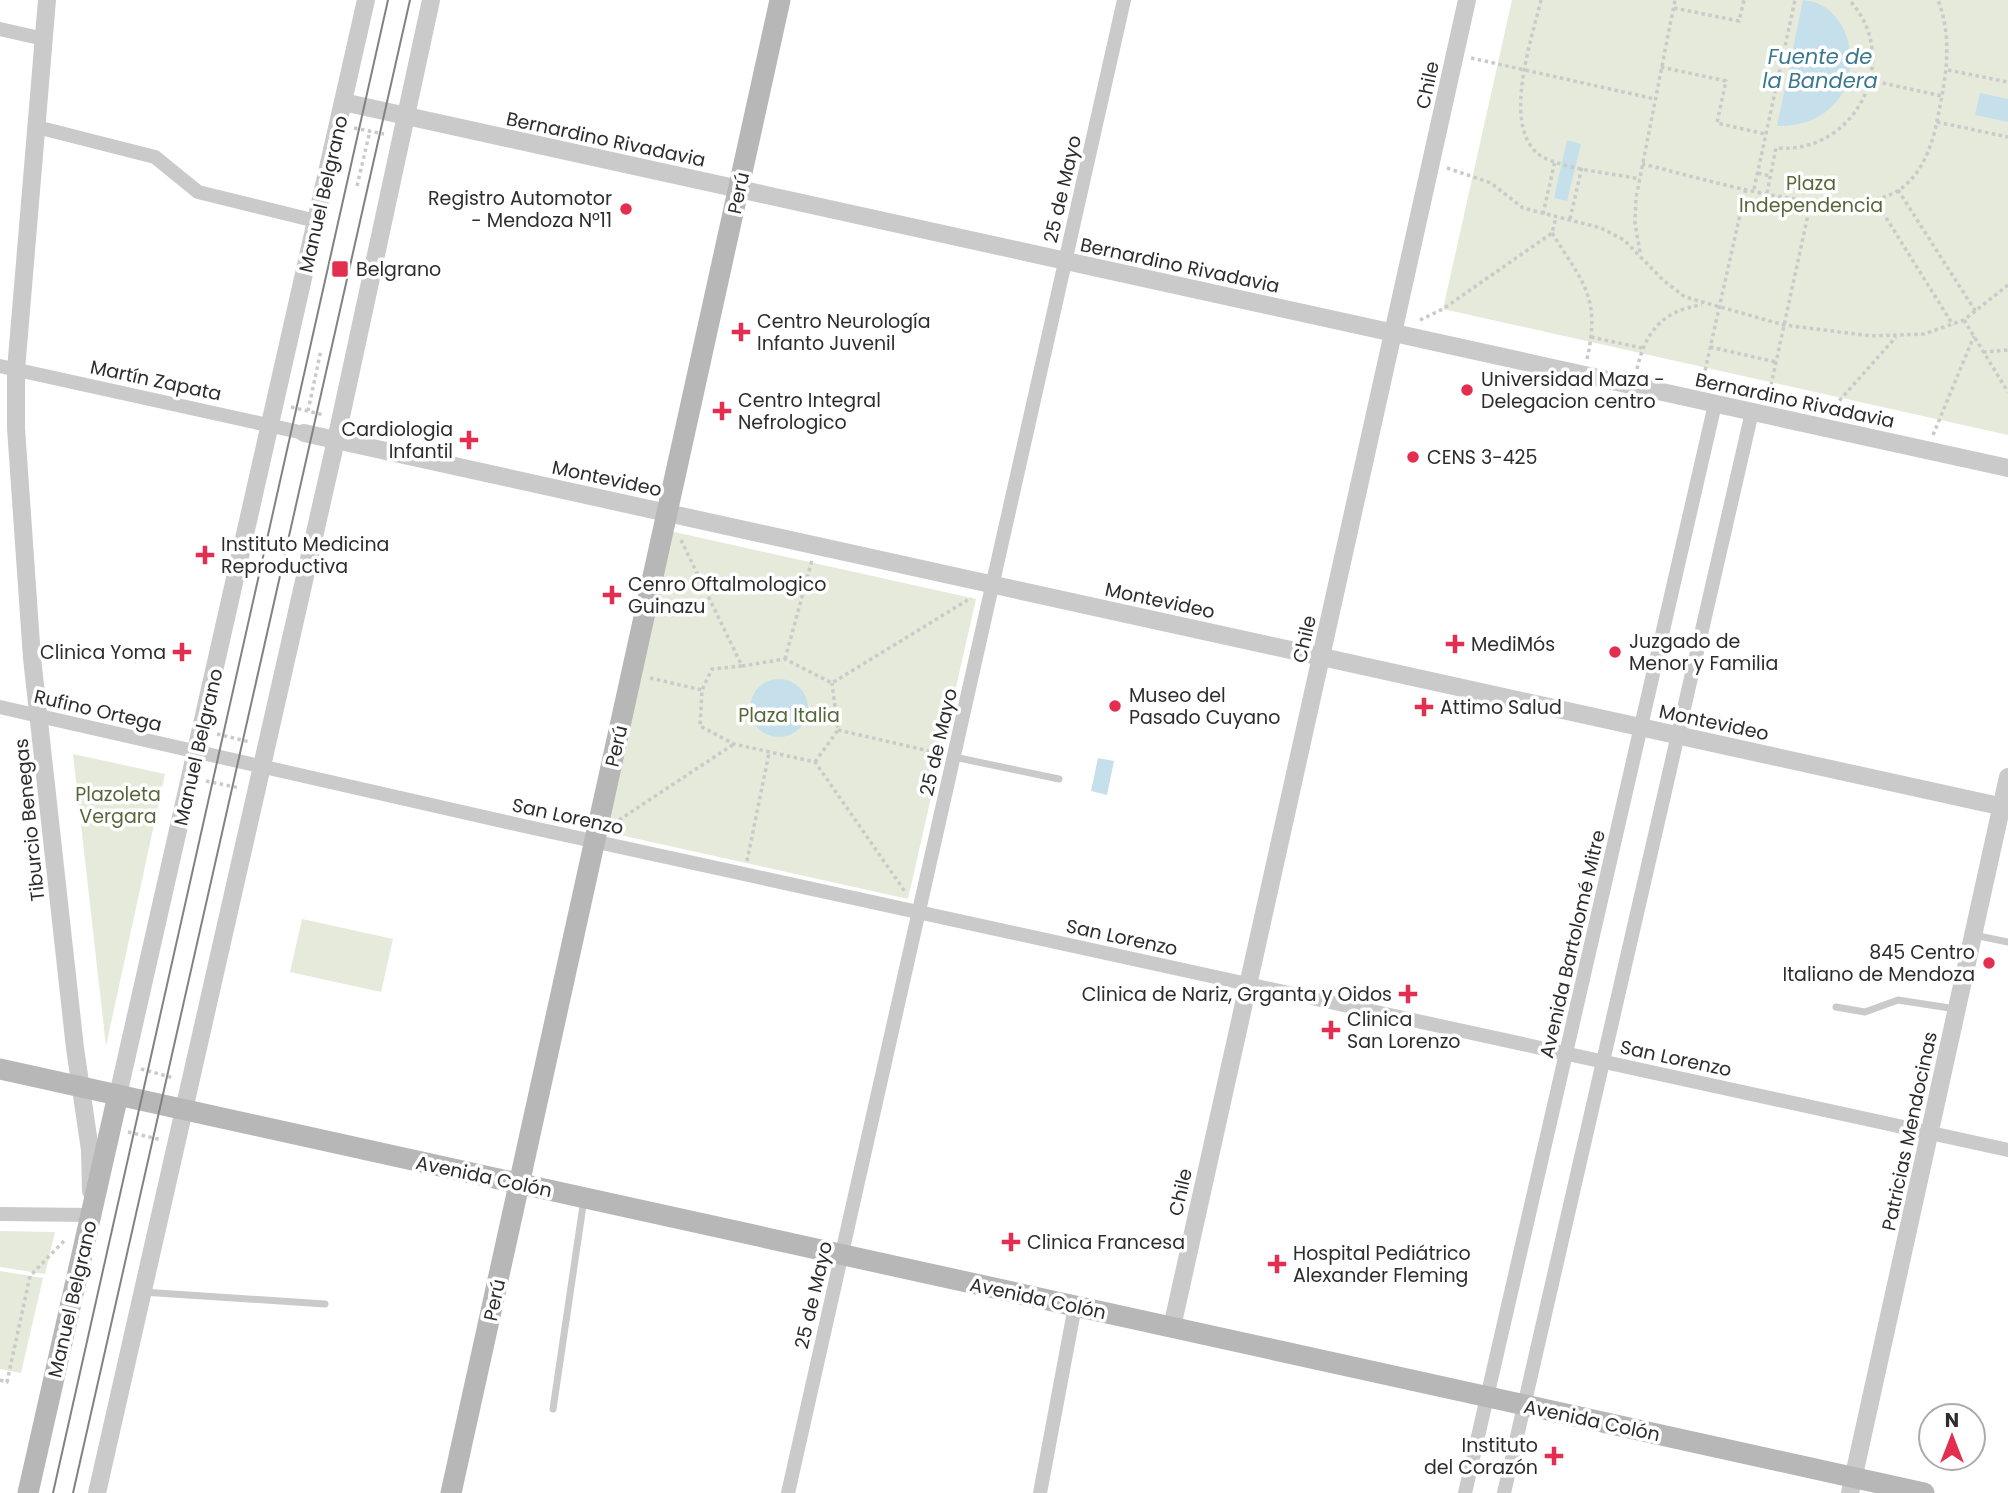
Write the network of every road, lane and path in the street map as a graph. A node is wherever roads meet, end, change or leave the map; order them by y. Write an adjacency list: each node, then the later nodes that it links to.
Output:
1 (47, 0): 15 (street, Tiburcio Benegas)
2 (366, 0): 24 (street, Manuel Belgrano)
3 (431, 0): 25 (street)
4 (780, 0): 42 (main road, Perú)
5 (1124, 0): 54 (street, 25 de Mayo)
6 (1467, 0): 16 (street, Chile)
7 (1541, 0): 19 (path)
8 (1675, 0): 13 (path)
9 (1744, 0): 13 (path)
10 (1795, 0): 30 (path)
11 (1849, 0): 20 (path)
12 (1940, 1): 18 (path)
13 (1673, 8): 17 (path)
14 (0, 29): 15 (street)
15 (44, 39): 28 (street, Tiburcio Benegas)
16 (1455, 55): 19 (path); 34 (street, Chile)
17 (1661, 67): 23 (path); 30 (path)
18 (1947, 70): 21 (path); 22 (path)
19 (1525, 71): 23 (path); 33 (path)
20 (1869, 80): 22 (path); 38 (path)
21 (2008, 82)
22 (1942, 96): 26 (path)
23 (1655, 99): 35 (path)
24 (343, 102): 25 (street, Bernardino Rivadavia); 27 (street, Manuel Belgrano)
25 (406, 116): 32 (street); 42 (street, Bernardino Rivadavia)
26 (1937, 122): 31 (path); 44 (path)
27 (338, 124): 29 (path); 51 (street, Manuel Belgrano)
28 (37, 127): 51 (street); 71 (street, Tiburcio Benegas)
29 (370, 131): 32 (path); 40 (path)
30 (1765, 134): 37 (path)
31 (2008, 137)
32 (401, 138): 80 (street)
33 (1555, 162): 36 (path); 48 (path)
34 (1431, 164): 48 (path); 63 (street, Chile)
35 (1643, 164): 39 (path); 41 (path)
36 (1582, 167): 39 (path); 50 (path)
37 (1758, 173): 38 (path); 43 (path)
38 (1770, 176): 45 (path)
39 (1640, 179): 53 (path)
40 (357, 187)
41 (1746, 188): 43 (path); 58 (path)
42 (739, 190): 54 (street, Bernardino Rivadavia); 86 (main road, Perú)
43 (1754, 190): 45 (path)
44 (1898, 190): 46 (path); 59 (path)
45 (1767, 193): 47 (path)
46 (1875, 200): 47 (path); 62 (path)
47 (1811, 201): 61 (path)
48 (1543, 214): 49 (path)
49 (1556, 217): 50 (path); 52 (path)
50 (1570, 219): 53 (path)
51 (316, 221): 76 (street, Manuel Belgrano)
52 (1552, 233): 56 (path); 57 (path)
53 (1641, 254): 56 (path)
54 (1065, 261): 63 (street, Bernardino Rivadavia); 88 (street, 25 de Mayo)
55 (2008, 285): 59 (path)
56 (1704, 304): 58 (path)
57 (1443, 309)
58 (1719, 309): 61 (path); 66 (path)
59 (1976, 312): 60 (path)
60 (1964, 320): 62 (path); 64 (path)
61 (1784, 325): 65 (path); 70 (path)
62 (1953, 325): 65 (path)
63 (1393, 333): 77 (street, Bernardino Rivadavia); 89 (street, Chile)
64 (1974, 336): 69 (path); 81 (path)
65 (1896, 337): 75 (path)
66 (1710, 347): 70 (path); 72 (path)
67 (321, 350): 78 (path)
68 (2008, 350): 69 (path)
69 (1983, 352): 74 (path)
70 (1776, 362): 73 (path)
71 (8, 368): 82 (street, Martín Zapata); 96 (street, Tiburcio Benegas)
72 (1706, 368)
73 (1772, 383)
74 (2008, 392)
75 (1843, 398)
76 (275, 404): 78 (path); 82 (street, Manuel Belgrano)
77 (1715, 404): 79 (street, Bernardino Rivadavia); 97 (street, Avenida Bartolomé Mitre)
78 (308, 411): 80 (path)
79 (1752, 412): 85 (street, Bernardino Rivadavia); 100 (street)
80 (340, 418): 84 (street)
81 (1939, 420)
82 (270, 425): 83 (street, Martín Zapata); 99 (street, Manuel Belgrano)
83 (304, 433): 84 (street, Montevideo)
84 (336, 440): 86 (street, Montevideo); 102 (street)
85 (2008, 468)
86 (667, 513): 87 (street, Montevideo); 91 (path); 92 (main road, Perú)
87 (816, 545): 88 (street, Montevideo); 90 (path)
88 (993, 584): 89 (street, Montevideo); 93 (path); 105 (street, 25 de Mayo)
89 (1321, 657): 97 (street, Montevideo); 120 (street, Chile)
90 (785, 659): 91 (path); 93 (path)
91 (743, 666): 94 (path)
92 (632, 674): 94 (path); 115 (main road, Perú)
93 (832, 683): 98 (path)
94 (702, 690): 101 (path)
95 (0, 707): 96 (street, Rufino Ortega)
96 (38, 716): 103 (street, Rufino Ortega); 126 (street, Tiburcio Benegas)
97 (1641, 727): 100 (street, Montevideo); 123 (street, Avenida Bartolomé Mitre)
98 (838, 730): 105 (path); 107 (path)
99 (201, 731): 102 (path); 103 (street, Manuel Belgrano)
100 (1678, 735): 113 (street, Montevideo); 124 (street)
101 (734, 744): 104 (path); 114 (path)
102 (265, 746): 108 (street)
103 (196, 752): 106 (street, Rufino Ortega); 109 (street, Manuel Belgrano)
104 (769, 753): 107 (path); 116 (path)
105 (954, 757): 111 (lane); 117 (street, 25 de Mayo)
106 (228, 759): 108 (street, San Lorenzo)
107 (815, 762): 117 (path)
108 (260, 767): 112 (street); 115 (street, San Lorenzo)
109 (191, 777): 112 (path); 127 (street, Manuel Belgrano)
110 (2008, 777): 113 (street, Patricias Mendocinas)
111 (1059, 779)
112 (255, 792): 128 (street)
113 (2005, 807): 118 (street, Patricias Mendocinas)
114 (613, 824)
115 (595, 841): 116 (street, San Lorenzo); 131 (main road, Perú)
116 (744, 874): 117 (street, San Lorenzo)
117 (919, 912): 120 (street, San Lorenzo); 135 (street, 25 de Mayo)
118 (1973, 935): 119 (lane); 122 (street, Patricias Mendocinas)
119 (2008, 942)
120 (1248, 984): 123 (street, San Lorenzo); 139 (street, Chile)
121 (1836, 1007): 122 (lane)
122 (1957, 1010): 129 (street, Patricias Mendocinas)
123 (1566, 1054): 124 (street, San Lorenzo); 141 (street, Avenida Bartolomé Mitre)
124 (1603, 1062): 129 (street, San Lorenzo); 142 (street)
125 (0, 1069): 126 (main road, Avenida Colón)
126 (80, 1087): 127 (main road, Avenida Colón); 134 (street, Tiburcio Benegas)
127 (118, 1095): 128 (main road, Avenida Colón); 134 (main road, Manuel Belgrano)
128 (182, 1110): 131 (main road, Avenida Colón); 136 (street)
129 (1930, 1133): 130 (street, San Lorenzo); 144 (street, Patricias Mendocinas)
130 (2008, 1150)
131 (519, 1184): 132 (main road, Avenida Colón); 147 (main road, Perú)
132 (584, 1198): 135 (main road, Avenida Colón); 143 (lane)
133 (0, 1214): 134 (street)
134 (91, 1215): 140 (path); 145 (main road, Manuel Belgrano)
135 (842, 1255): 138 (main road, Avenida Colón); 148 (street, 25 de Mayo)
136 (141, 1292): 137 (lane); 146 (street)
137 (325, 1304)
138 (1075, 1306): 139 (main road, Avenida Colón); 149 (street)
139 (1172, 1327): 141 (main road, Avenida Colón)
140 (0, 1380)
141 (1488, 1397): 142 (main road, Avenida Colón); 150 (street, Avenida Bartolomé Mitre)
142 (1524, 1405): 144 (main road, Avenida Colón); 151 (street)
143 (554, 1409)
144 (1852, 1485): 152 (main road, Avenida Colón)
145 (27, 1493)
146 (97, 1493)
147 (451, 1493)
148 (788, 1493)
149 (1040, 1493)
150 (1465, 1493)
151 (1504, 1493)
152 (1924, 1493)

